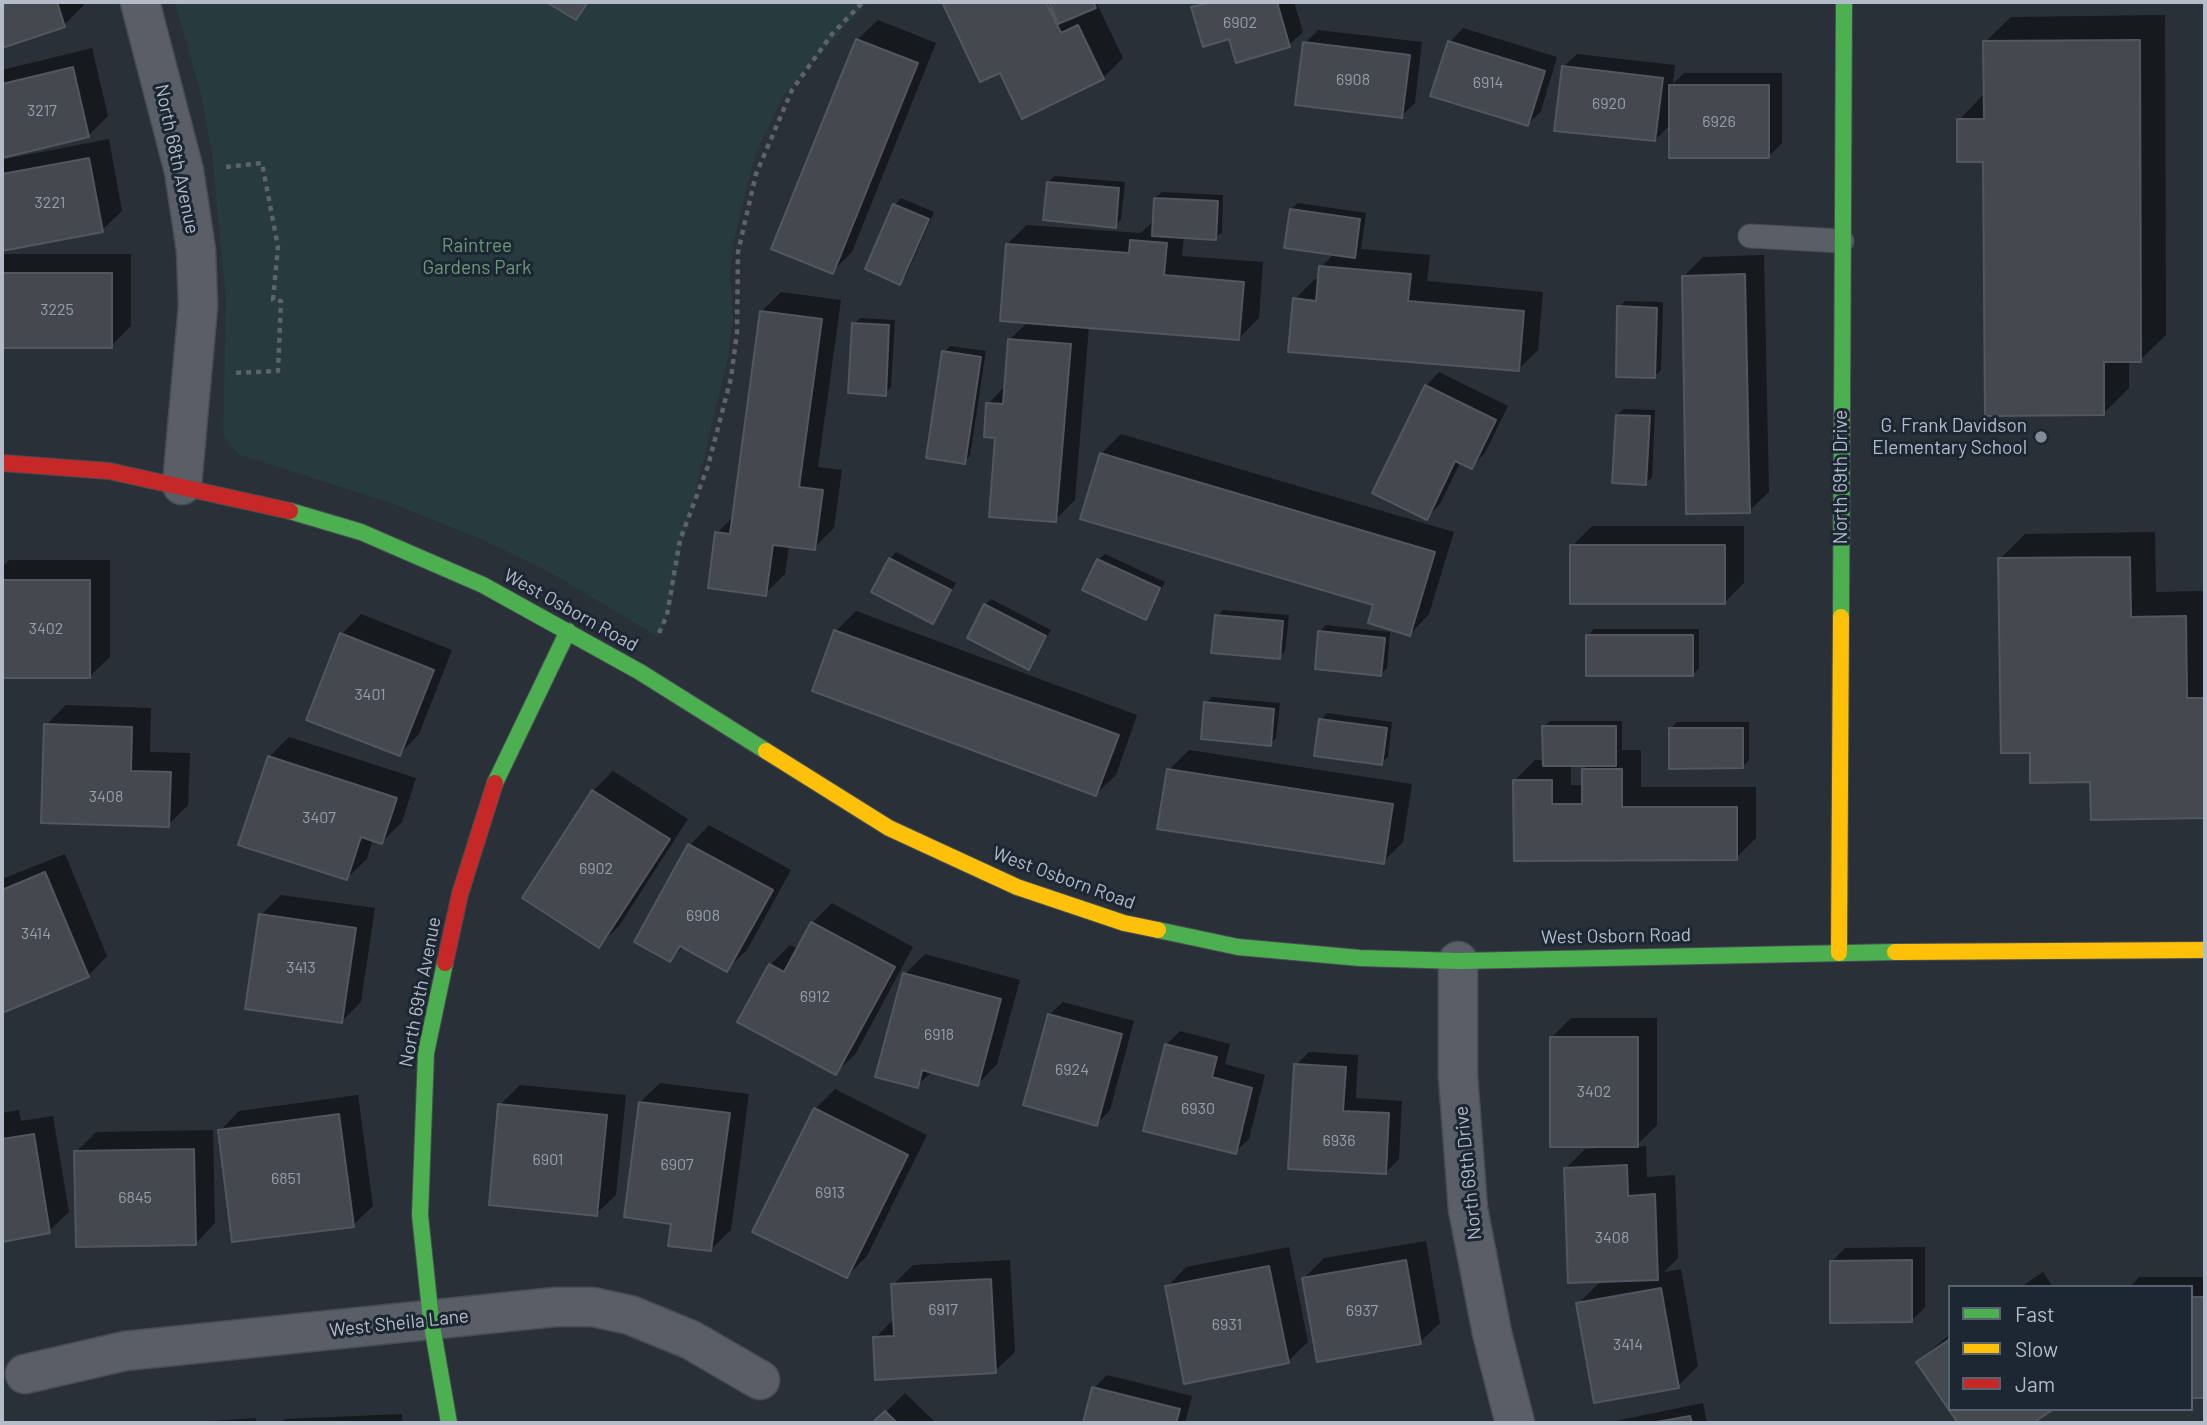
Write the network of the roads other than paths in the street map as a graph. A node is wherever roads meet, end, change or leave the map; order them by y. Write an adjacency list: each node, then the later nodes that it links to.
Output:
1 (140, 2): 6 (street, North 68th Avenue)
2 (1844, 2): 4 (street, North 69th Drive)
3 (1750, 236): 4 (lane)
4 (1842, 241): 9 (street, North 69th Drive)
5 (2, 463): 6 (street, West Osborn Road)
6 (182, 485): 7 (street, West Osborn Road)
7 (568, 631): 10 (street, West Osborn Road); 11 (street, North 69th Avenue)
8 (2205, 950): 9 (street, West Osborn Road)
9 (1839, 953): 10 (street, West Osborn Road)
10 (1458, 961): 15 (street, North 69th Drive)
11 (431, 1320): 12 (street, West Sheila Lane); 13 (street, West Sheila Lane); 14 (street, North 69th Avenue)
12 (25, 1374)
13 (760, 1380)
14 (449, 1423)
15 (1515, 1423)

